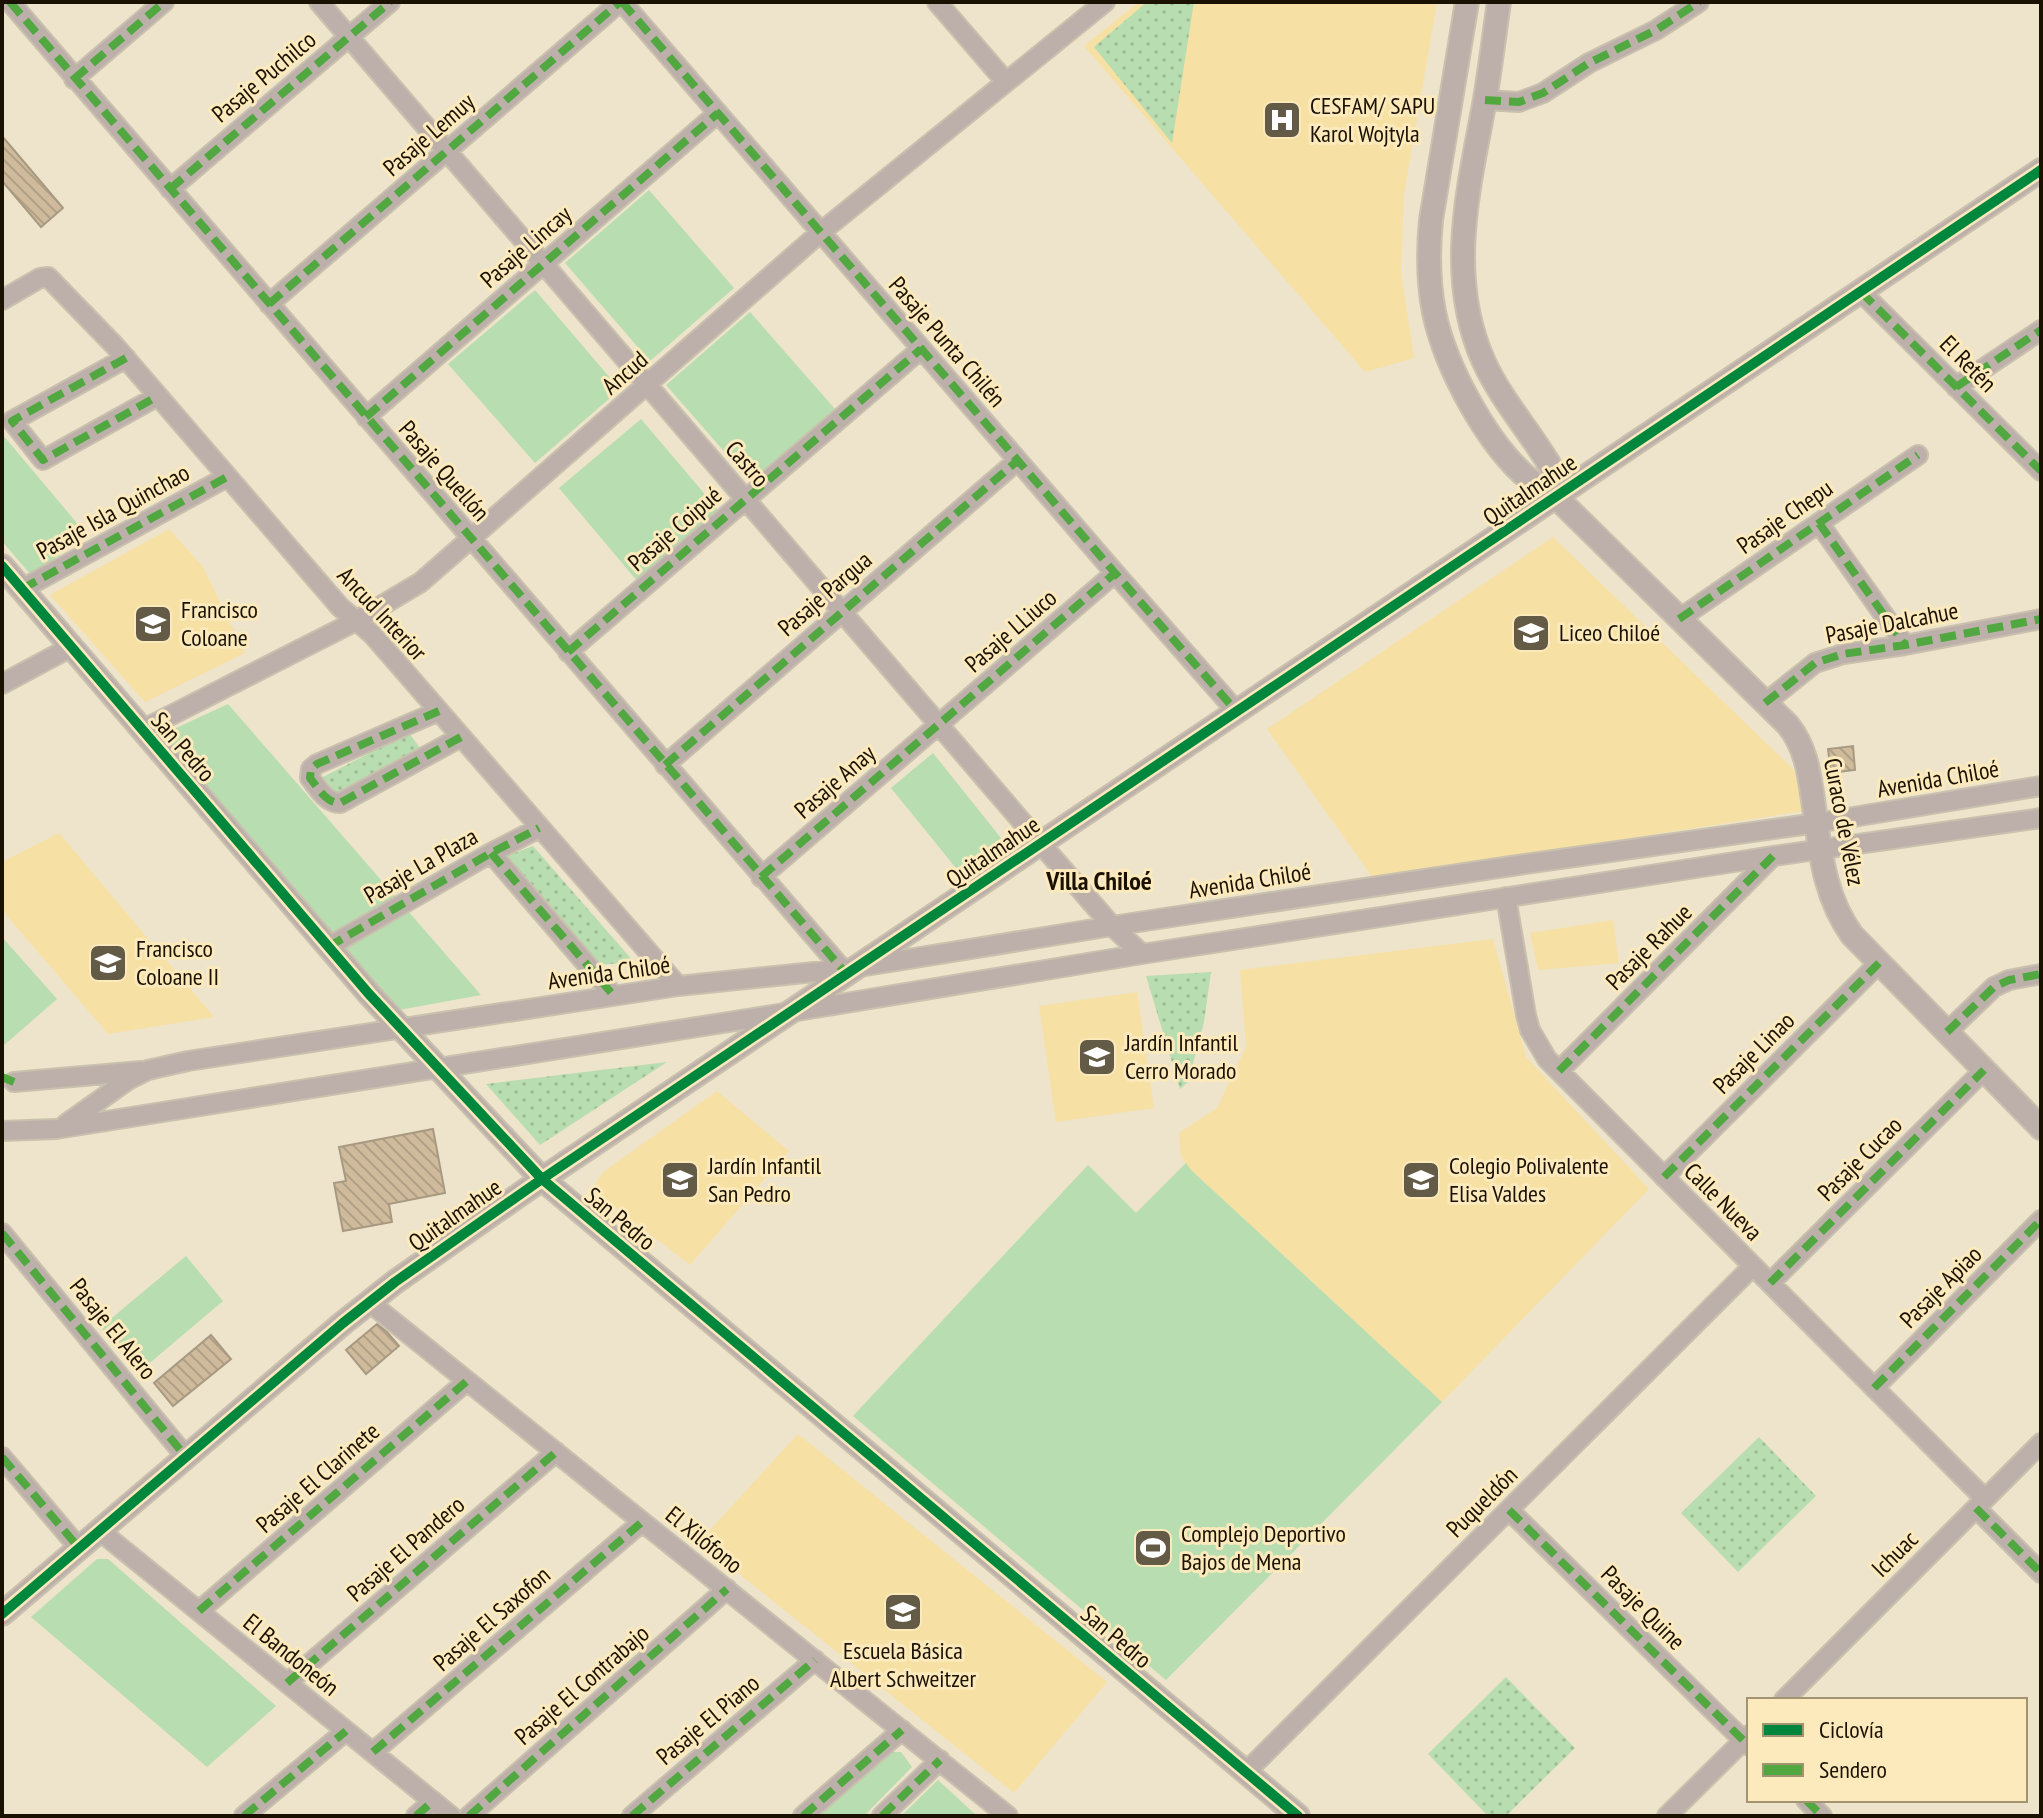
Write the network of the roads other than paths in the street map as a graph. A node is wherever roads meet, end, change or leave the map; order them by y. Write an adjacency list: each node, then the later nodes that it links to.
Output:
1 (10, 2): 12 (street, Pasaje Quellón)
2 (164, 2): 12 (street)
3 (319, 2): 11 (street, Castro)
4 (390, 2): 11 (street, Pasaje Puchilco)
5 (621, 2): 15 (street, Pasaje Punta Chilén); 16 (street, Pasaje Lemuy)
6 (937, 2): 13 (street)
7 (1105, 2): 13 (street, Ancud)
8 (1467, 2): 35 (street, Curaco de Vélez)
9 (1499, 2): 14 (street)
10 (1699, 2): 14 (street)
11 (349, 37): 16 (street, Castro); 18 (street, Pasaje Puchilco)
12 (74, 79): 18 (street, Pasaje Quellón)
13 (1006, 82): 19 (street, Ancud)
14 (1485, 100): 35 (street)
15 (718, 113): 19 (street, Pasaje Punta Chilén); 20 (street, Pasaje Lincay)
16 (447, 151): 20 (street, Castro); 23 (street, Pasaje Lemuy)
17 (2041, 170): 21 (street, Quitalmahue)
18 (170, 189): 23 (street, Pasaje Quellón)
19 (821, 232): 25 (street, Pasaje Punta Chilén); 27 (street, Ancud)
20 (544, 263): 27 (street, Castro); 30 (street, Pasaje Lincay)
21 (1861, 292): 28 (street, El Retén); 35 (street, Quitalmahue)
22 (2, 300): 26 (street, Ancud Interior)
23 (269, 304): 30 (street, Pasaje Quellón)
24 (2041, 330): 28 (street)
25 (921, 349): 32 (street, Pasaje Punta Chilén); 36 (street, Pasaje Coipué)
26 (126, 358): 29 (street, Ancud Interior); 29 (street)
27 (648, 385): 36 (street, Castro); 38 (street, Ancud)
28 (1956, 387): 33 (street, El Retén)
29 (158, 396): 34 (street, Ancud Interior)
30 (366, 417): 38 (street, Pasaje Quellón)
31 (1918, 455): 37 (street, Pasaje Chepu)
32 (1017, 461): 40 (street, Pasaje Punta Chilén); 42 (street, Pasaje Pargua)
33 (2039, 466)
34 (227, 477): 41 (street, Pasaje Isla Quinchao); 45 (street, Ancud Interior)
35 (1556, 497): 43 (street, Curaco de Vélez); 52 (street, Quitalmahue)
36 (746, 499): 42 (street, Castro); 48 (street, Pasaje Coipué)
37 (1819, 523): 43 (street, Pasaje Chepu); 46 (street)
38 (471, 539): 45 (street, Ancud); 48 (street, Pasaje Quellón)
39 (2, 566): 41 (street, San Pedro)
40 (1115, 573): 52 (street, Pasaje Punta Chilén); 53 (street, Pasaje LLiuco)
41 (22, 589): 47 (street, San Pedro)
42 (843, 611): 53 (street, Castro); 56 (street, Pasaje Pargua)
43 (1679, 619): 50 (street, Curaco de Vélez)
44 (2041, 619): 46 (street, Pasaje Dalcahue)
45 (356, 621): 51 (street, Ancud Interior); 54 (street, Ancud)
46 (1905, 645): 50 (street, Pasaje Dalcahue)
47 (71, 647): 49 (street); 54 (street, San Pedro)
48 (568, 652): 56 (street, Pasaje Quellón)
49 (2, 684)
50 (1765, 703): 59 (street, Curaco de Vélez)
51 (439, 711): 55 (street, Ancud Interior); 55 (street)
52 (1237, 712): 61 (street, Quitalmahue)
53 (939, 724): 61 (street, Castro); 65 (street, Pasaje Anay)
54 (142, 730): 68 (street, San Pedro)
55 (461, 737): 60 (street, Ancud Interior)
56 (665, 765): 65 (street, Pasaje Quellón)
57 (2041, 786): 59 (street, Avenida Chiloé)
58 (2041, 818): 62 (street, Avenida Chiloé)
59 (1817, 823): 62 (street, Curaco de Vélez); 67 (street, Avenida Chiloé)
60 (539, 828): 63 (street, Pasaje La Plaza); 73 (street, Ancud Interior)
61 (1041, 844): 67 (street, Castro); 71 (street, Quitalmahue)
62 (1820, 850): 64 (street, Avenida Chiloé); 70 (street, Curaco de Vélez)
63 (491, 853): 68 (street, Pasaje La Plaza); 74 (street)
64 (1773, 856): 66 (street, Avenida Chiloé); 81 (street, Pasaje Rahue)
65 (761, 877): 71 (street, Pasaje Quellón)
66 (1506, 897): 69 (street, Avenida Chiloé); 81 (street, Calle Nueva)
67 (1112, 926): 69 (street, Castro); 71 (street, Avenida Chiloé)
68 (328, 947): 76 (street, San Pedro)
69 (1142, 954): 75 (street, Avenida Chiloé)
70 (1879, 963): 77 (street, Curaco de Vélez); 86 (street, Pasaje Linao)
71 (848, 969): 73 (street, Avenida Chiloé); 75 (street, Quitalmahue)
72 (2041, 974): 77 (street)
73 (678, 986): 74 (street, Avenida Chiloé)
74 (614, 996): 76 (street, Avenida Chiloé)
75 (791, 1012): 78 (street, Avenida Chiloé); 87 (street, Quitalmahue)
76 (399, 1028): 78 (street, San Pedro); 79 (street, Avenida Chiloé)
77 (1947, 1032): 80 (street, Curaco de Vélez)
78 (440, 1069): 84 (street, Avenida Chiloé); 87 (street, San Pedro)
79 (148, 1070): 82 (street); 84 (street, Avenida Chiloé)
80 (1984, 1070): 83 (street, Curaco de Vélez); 91 (street, Pasaje Cucao)
81 (1559, 1071): 86 (street, Calle Nueva)
82 (14, 1082)
83 (2041, 1128)
84 (56, 1129): 85 (street, Avenida Chiloé)
85 (2, 1131)
86 (1664, 1177): 90 (street, Calle Nueva)
87 (542, 1179): 92 (street, Quitalmahue); 116 (street, San Pedro)
88 (2041, 1220): 94 (street, Pasaje Apiao)
89 (2, 1233): 98 (street, Pasaje El Alero)
90 (1753, 1266): 91 (street, Calle Nueva); 100 (street, Puqueldón)
91 (1770, 1283): 94 (street, Calle Nueva)
92 (369, 1302): 93 (street, El Xilófono); 98 (street, Quitalmahue)
93 (467, 1381): 96 (street, El Xilófono); 106 (street, Pasaje El Clarinete)
94 (1874, 1388): 99 (street, Calle Nueva)
95 (2041, 1443): 99 (street, Ichuac)
96 (556, 1452): 101 (street, El Xilófono); 109 (street, Pasaje El Pandero)
97 (2, 1457): 103 (street)
98 (186, 1457): 102 (street, Quitalmahue)
99 (1980, 1504): 104 (street, Calle Nueva); 110 (street, Ichuac)
100 (1509, 1510): 113 (street, Pasaje Quine); 116 (street, Puqueldón)
101 (642, 1522): 105 (street, El Xilófono); 114 (street, Pasaje El Saxofon)
102 (100, 1531): 103 (street, Quitalmahue); 106 (street, El Bandoneón)
103 (79, 1548): 107 (street, Quitalmahue)
104 (2041, 1573)
105 (727, 1589): 108 (street, El Xilófono); 121 (street, Pasaje El Contrabajo)
106 (199, 1611): 109 (street, El Bandoneón)
107 (2, 1614)
108 (815, 1660): 111 (street, El Xilófono); 122 (street, Pasaje El Piano)
109 (287, 1683): 112 (street, El Bandoneón)
110 (1786, 1698)
111 (902, 1730): 115 (street, El Xilófono); 123 (street)
112 (346, 1731): 114 (street, El Bandoneón); 118 (street)
113 (1747, 1740): 127 (street)
114 (373, 1752): 117 (street, El Bandoneón)
115 (940, 1760): 124 (street); 125 (street, El Xilófono)
116 (1246, 1772): 126 (street, San Pedro)
117 (433, 1801): 119 (street); 120 (street, El Bandoneón)
118 (244, 1816)
119 (416, 1816)
120 (451, 1816)
121 (469, 1816)
122 (632, 1816)
123 (803, 1816)
124 (882, 1816)
125 (1008, 1816)
126 (1298, 1816)
127 (1667, 1816)

